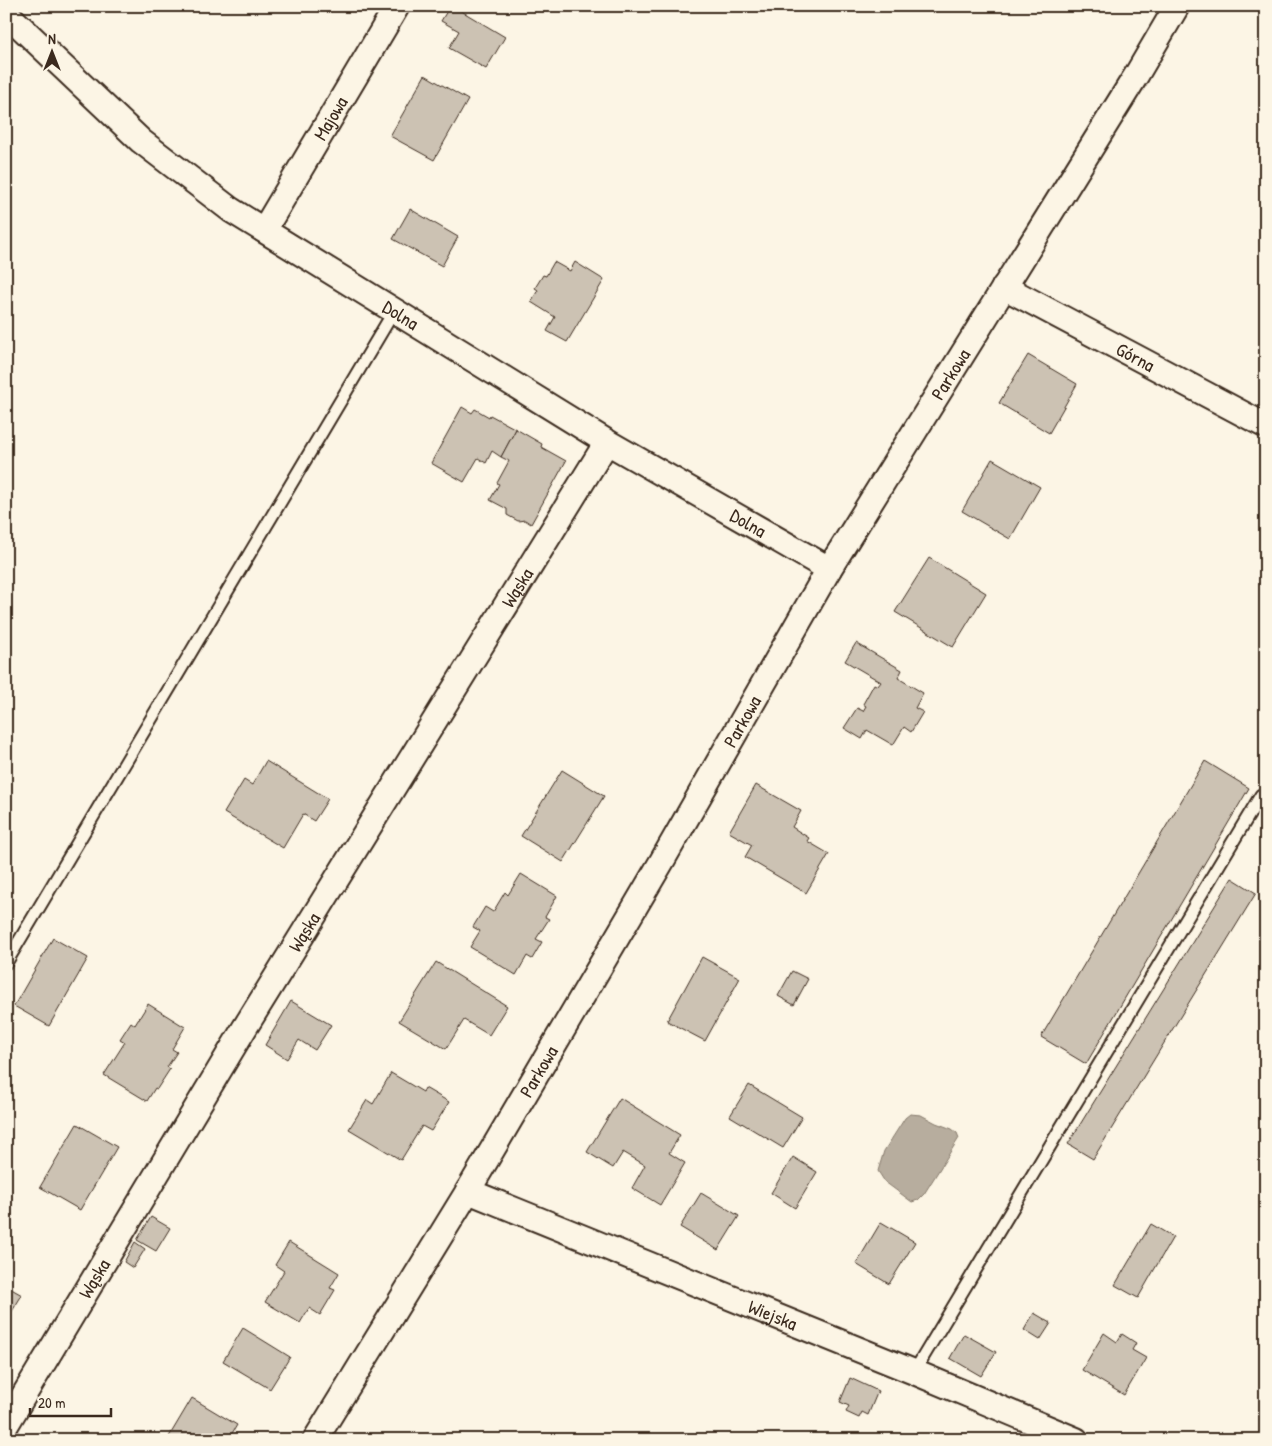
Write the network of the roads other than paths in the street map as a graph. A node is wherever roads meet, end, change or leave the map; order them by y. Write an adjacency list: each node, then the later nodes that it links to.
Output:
1 (397, 6): 4 (street, Majowa)
2 (1177, 6): 5 (street, Parkowa)
3 (6, 13): 4 (street, Dolna)
4 (264, 230): 6 (street, Dolna)
5 (1004, 287): 7 (street, Górna); 9 (street, Parkowa)
6 (394, 311): 8 (street, Dolna); 11 (lane)
7 (1266, 426)
8 (607, 442): 9 (street, Dolna); 14 (street, Wąska)
9 (829, 569): 12 (street, Parkowa)
10 (1261, 795): 13 (lane)
11 (6, 964)
12 (468, 1191): 13 (street, Wiejska); 15 (street, Parkowa)
13 (914, 1372): 16 (street, Wiejska)
14 (6, 1425)
15 (316, 1440)
16 (1076, 1440)

